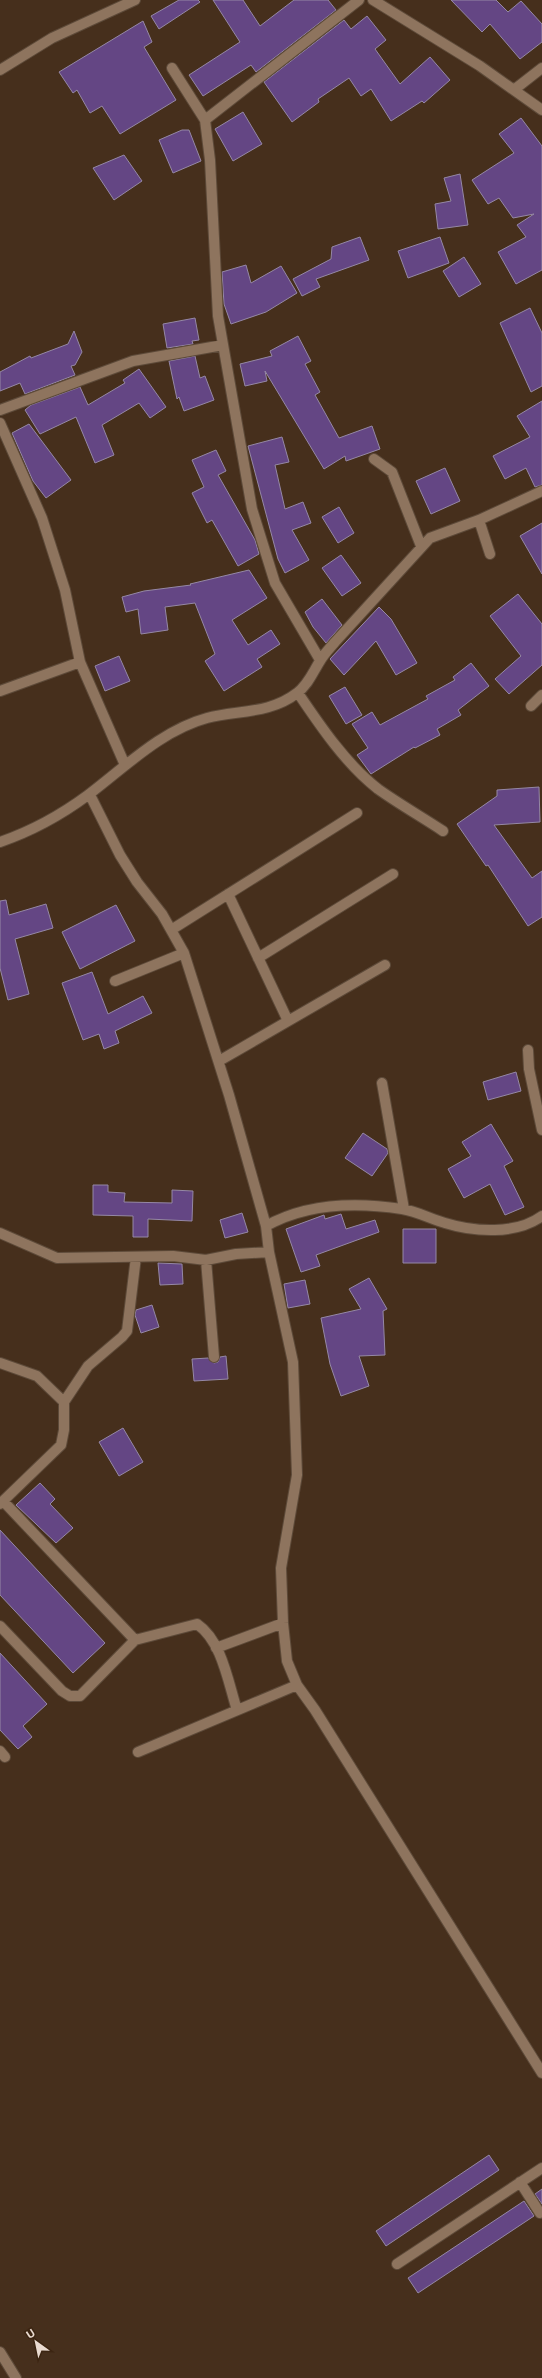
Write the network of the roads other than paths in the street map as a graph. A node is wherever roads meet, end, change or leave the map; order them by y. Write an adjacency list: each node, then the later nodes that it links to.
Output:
1 (135, 0): 6 (street)
2 (359, 0): 9 (street)
3 (373, 0): 7 (street)
4 (172, 68): 9 (street)
5 (542, 68): 7 (street)
6 (0, 70)
7 (515, 89): 8 (street)
8 (542, 110)
9 (205, 120): 10 (street)
10 (223, 345): 11 (street); 18 (street)
11 (0, 410)
12 (0, 423): 19 (street)
13 (374, 459): 16 (street)
14 (542, 491): 15 (street)
15 (479, 520): 16 (street); 17 (street)
16 (421, 546): 18 (street)
17 (490, 554)
18 (320, 660): 21 (street)
19 (80, 662): 20 (street); 24 (street)
20 (0, 691)
21 (298, 693): 24 (street); 27 (street)
22 (542, 695): 23 (street)
23 (531, 706)
24 (125, 765): 25 (street)
25 (88, 795): 28 (street); 31 (street)
26 (357, 813): 30 (street)
27 (443, 831)
28 (0, 842)
29 (393, 874): 33 (street)
30 (228, 894): 31 (street); 33 (street)
31 (171, 930): 32 (street)
32 (184, 953): 35 (street); 38 (street)
33 (258, 958): 36 (street)
34 (385, 965): 36 (street)
35 (115, 981)
36 (288, 1021): 38 (street)
37 (528, 1050): 40 (street)
38 (219, 1061): 43 (street)
39 (382, 1083): 41 (street)
40 (542, 1130)
41 (404, 1209): 42 (street); 43 (street)
42 (542, 1216)
43 (266, 1226): 45 (street)
44 (0, 1233): 46 (street)
45 (269, 1252): 47 (street); 52 (street)
46 (136, 1257): 47 (street); 50 (street)
47 (206, 1260): 48 (street)
48 (214, 1357)
49 (0, 1363): 50 (street)
50 (64, 1402): 51 (street)
51 (2, 1503): 54 (street)
52 (283, 1623): 55 (street); 56 (street)
53 (0, 1626): 54 (street)
54 (135, 1640): 55 (street)
55 (216, 1648): 57 (street)
56 (297, 1685): 57 (street); 59 (street)
57 (237, 1710): 58 (street)
58 (138, 1752)
59 (542, 2073)
60 (542, 2168): 61 (street)
61 (520, 2182): 62 (street); 63 (street)
62 (540, 2213)
63 (397, 2264)
64 (0, 2352): 65 (street)
65 (16, 2378)

